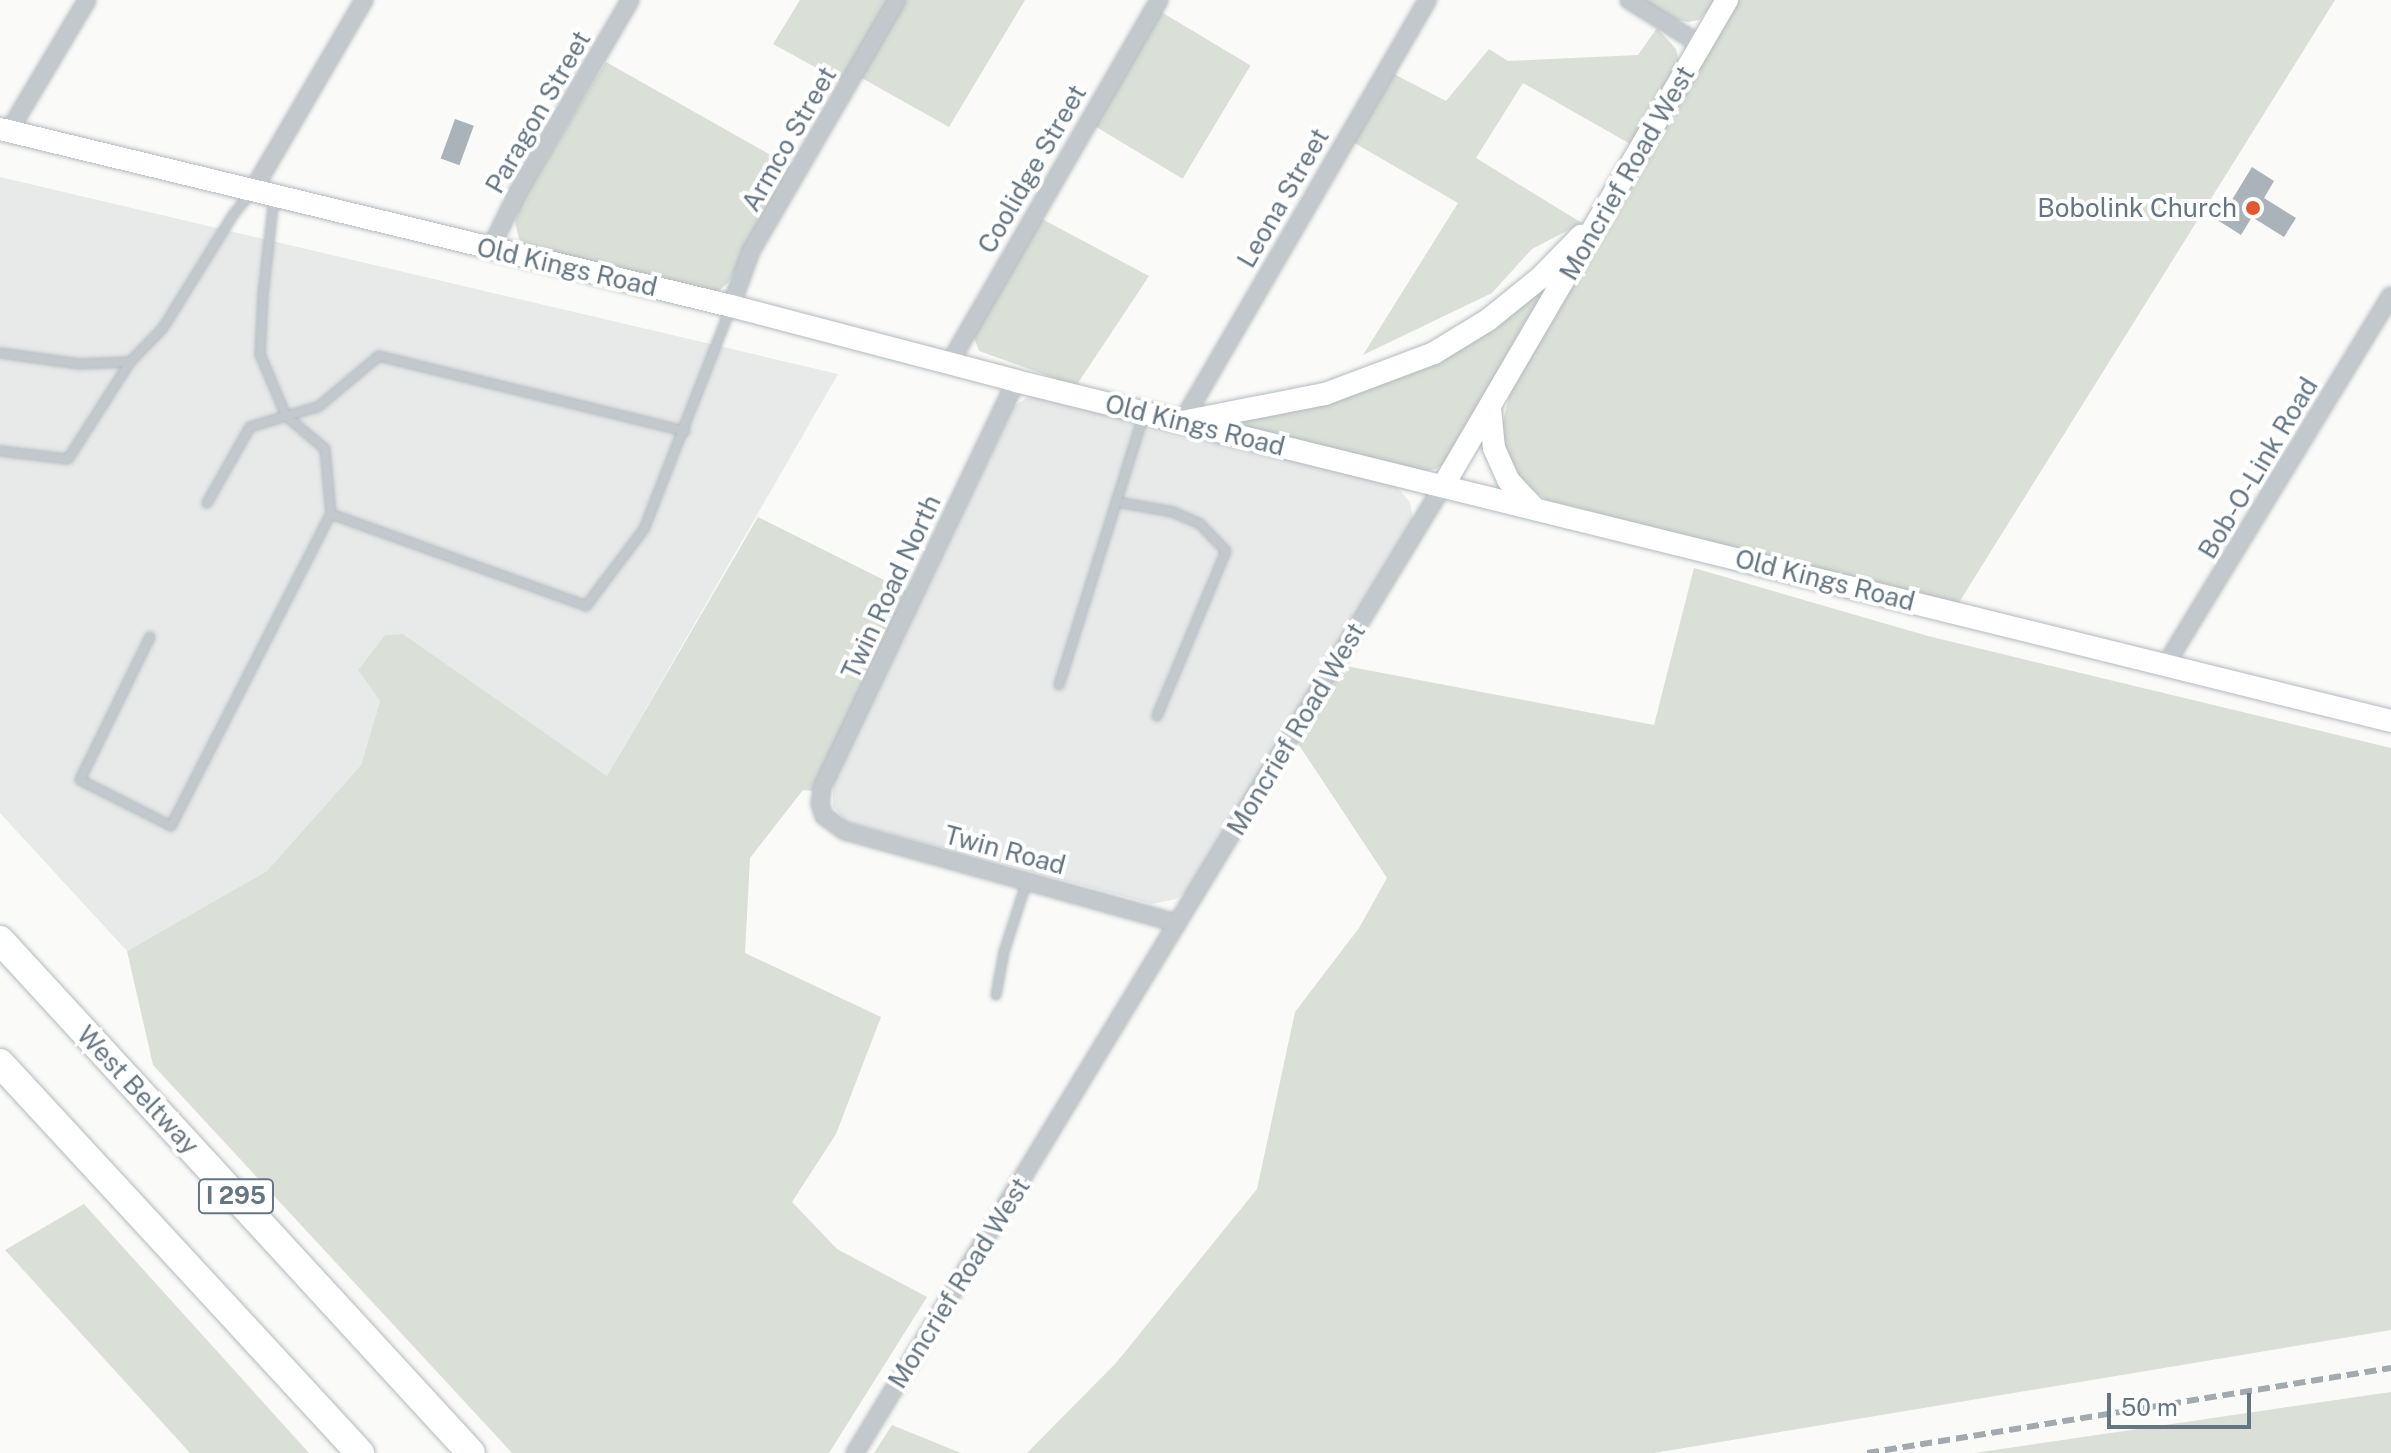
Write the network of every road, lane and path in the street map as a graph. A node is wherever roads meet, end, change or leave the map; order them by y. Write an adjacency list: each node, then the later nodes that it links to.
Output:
1 (87, 0): 10 (street)
2 (364, 0): 11 (street)
3 (630, 0): 13 (street, Paragon Street)
4 (897, 0): 15 (street, Armco Street)
5 (1159, 0): 18 (street, Coolidge Street)
6 (1428, 0): 23 (street, Leona Street)
7 (1629, 0): 9 (street)
8 (1727, 0): 9 (street, Moncrief Road West)
9 (1701, 45): 12 (street, Moncrief Road West)
10 (5, 130): 11 (street, Old Kings Road)
11 (264, 193): 13 (street, Old Kings Road); 17 (lane); 22 (lane)
12 (1607, 210): 20 (street, Moncrief Road West); 23 (street)
13 (490, 249): 15 (street, Old Kings Road)
14 (2391, 296): 32 (street, Bob-O-Link Road)
15 (731, 306): 18 (street, Old Kings Road); 24 (lane)
16 (0, 353): 17 (lane)
17 (130, 362): 25 (lane)
18 (949, 364): 19 (street, Old Kings Road)
19 (1016, 381): 21 (street, Old Kings Road); 36 (street, Twin Road North)
20 (1490, 408): 26 (street, Moncrief Road West); 29 (street)
21 (1145, 412): 23 (street, Old Kings Road); 27 (lane)
22 (286, 416): 24 (lane); 28 (lane); 30 (lane)
23 (1182, 422): 26 (street, Old Kings Road)
24 (685, 431): 30 (lane)
25 (0, 451)
26 (1443, 486): 29 (street, Old Kings Road); 38 (street, Moncrief Road West)
27 (1117, 502): 33 (lane); 34 (lane)
28 (207, 503)
29 (1536, 509): 32 (street, Old Kings Road)
30 (331, 514): 31 (lane)
31 (150, 637)
32 (2166, 664): 35 (street, Old Kings Road)
33 (1059, 685)
34 (1157, 716)
35 (2391, 721)
36 (824, 816): 37 (street, Twin Road)
37 (1027, 881): 38 (street, Twin Road); 40 (lane)
38 (1177, 923): 44 (street, Moncrief Road West)
39 (0, 940): 43 (highway, West Beltway / I 295)
40 (996, 995)
41 (0, 1063): 42 (highway)
42 (360, 1453)
43 (471, 1453)
44 (855, 1453)

